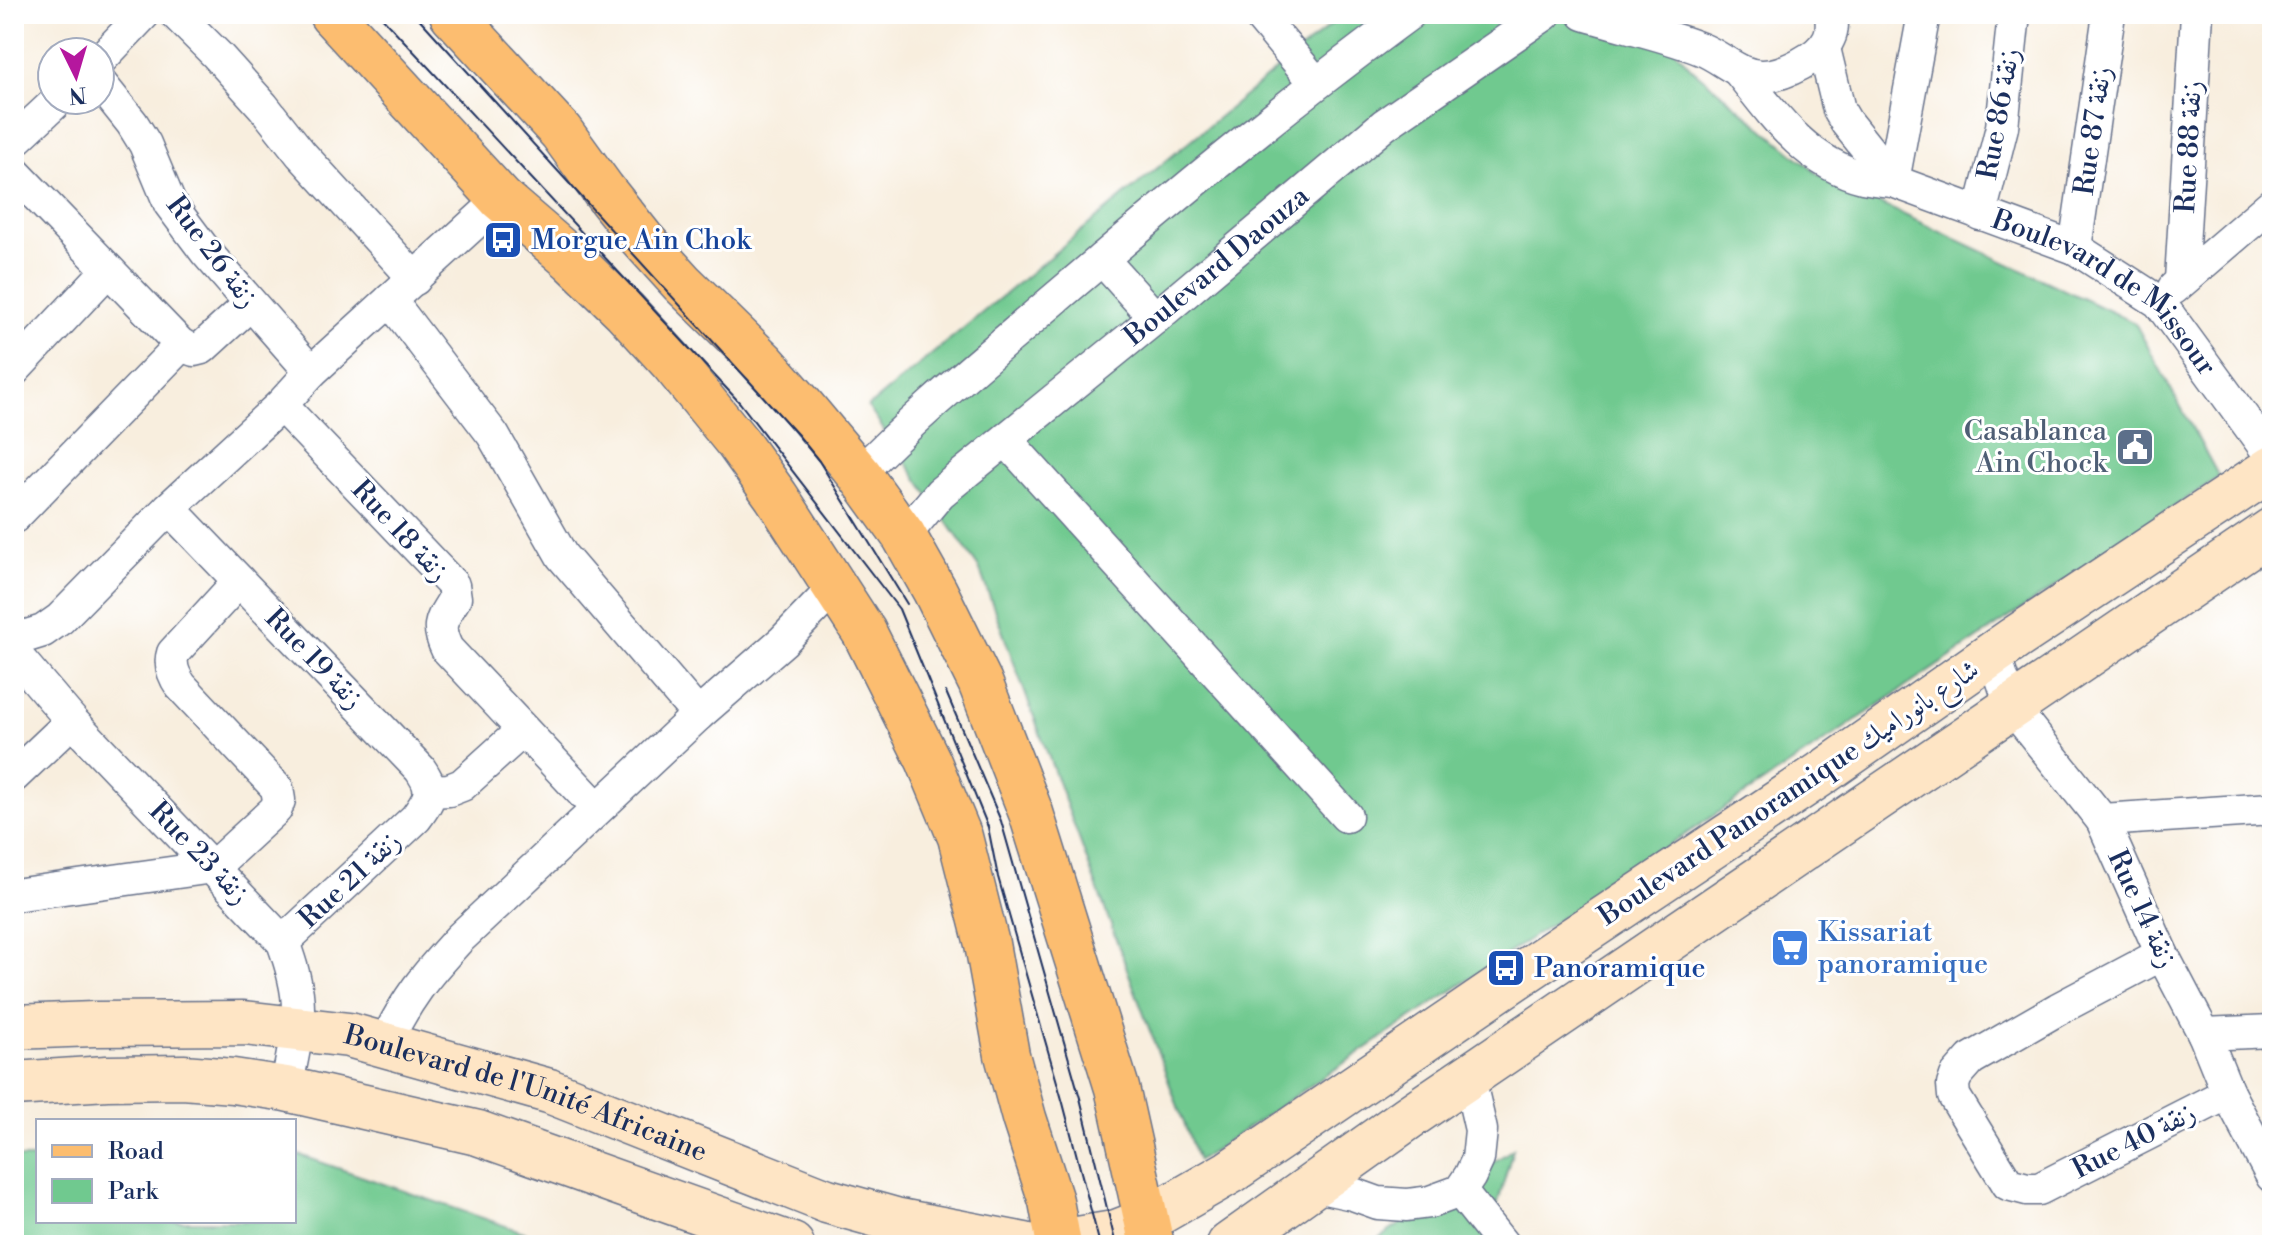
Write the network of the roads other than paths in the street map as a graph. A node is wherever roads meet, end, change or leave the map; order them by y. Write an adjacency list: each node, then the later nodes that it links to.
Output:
1 (144, 14): 14 (street)
2 (176, 14): 28 (street)
3 (331, 14): 22 (main road)
4 (452, 14): 40 (main road)
5 (1258, 14): 16 (street)
6 (1409, 14): 16 (street)
7 (1545, 14): 32 (street, Boulevard Daouza)
8 (1584, 14): 15 (street, Boulevard de Missour)
9 (1924, 14): 21 (street)
10 (2014, 14): 24 (street, Rue 86 زنقة)
11 (2109, 14): 25 (street, Rue 87 زنقة)
12 (2197, 14): 29 (street, Rue 88 زنقة)
13 (1836, 27): 15 (street, Boulevard de Missour); 21 (street, Boulevard de Missour)
14 (116, 43)
15 (1738, 70): 21 (street, Boulevard de Missour)
16 (1316, 83): 26 (street)
17 (116, 103): 31 (street, Rue 26 زنقة)
18 (41, 116): 19 (street)
19 (14, 141)
20 (14, 172): 27 (street)
21 (1893, 181): 24 (street, Boulevard de Missour)
22 (501, 199): 28 (street); 46 (main road)
23 (2272, 204): 29 (street)
24 (1980, 214): 25 (street, Boulevard de Missour)
25 (2075, 248): 29 (street, Boulevard de Missour)
26 (1102, 259): 32 (street); 40 (street)
27 (108, 270): 33 (street); 34 (street)
28 (415, 279): 30 (street)
29 (2170, 291): 38 (street, Boulevard de Missour)
30 (390, 300): 35 (street); 51 (street)
31 (250, 304): 33 (street); 35 (street, Rue 26 زنقة)
32 (1155, 318): 37 (street, Boulevard Daouza)
33 (181, 345): 42 (street)
34 (14, 370)
35 (311, 372): 36 (street)
36 (281, 405): 41 (street); 53 (street, Rue 18 زنقة)
37 (1006, 440): 44 (street, Boulevard Daouza); 60 (street)
38 (2272, 457)
39 (2272, 468): 49 (main road, Boulevard Panoramique شارع بانوراميك)
40 (859, 474): 44 (main road)
41 (169, 508): 45 (street, Rue 19 زنقة); 47 (street)
42 (14, 517)
43 (2272, 530): 50 (main road, Boulevard Panoramique شارع بانوراميك)
44 (904, 536): 78 (main road)
45 (239, 581): 56 (street, Rue 19 زنقة); 62 (street)
46 (836, 586): 51 (street); 79 (main road)
47 (14, 640)
48 (14, 653): 52 (street, Rue 23 زنقة)
49 (1994, 654): 50 (street, Rue 14 زنقة); 78 (main road, Boulevard Panoramique شارع بانوراميك)
50 (2011, 706): 61 (street, Rue 14 زنقة); 71 (main road, Boulevard Panoramique شارع بانوراميك)
51 (698, 715): 57 (street)
52 (72, 721): 54 (street); 62 (street, Rue 23 زنقة)
53 (523, 730): 56 (street); 57 (street, Rue 18 زنقة)
54 (14, 776)
55 (2272, 787): 59 (street)
56 (423, 805): 64 (street, Rue 21 زنقة)
57 (597, 808): 70 (street)
58 (2272, 809): 59 (street)
59 (2238, 811): 61 (street)
60 (1346, 816)
61 (2102, 820): 65 (street, Rue 14 زنقة)
62 (213, 867): 63 (street); 64 (street, Rue 23 زنقة)
63 (14, 895)
64 (283, 942): 67 (street, Rue 23 زنقة)
65 (2162, 954): 69 (street, Rue 14 زنقة); 74 (street, Rue 40 زنقة)
66 (14, 1027): 67 (main road, Boulevard de l'Unité Africaine)
67 (297, 1030): 70 (main road, Boulevard de l'Unité Africaine); 73 (street, Rue 23 زنقة)
68 (2272, 1031): 69 (street)
69 (2204, 1034): 74 (street, Rue 14 زنقة)
70 (385, 1044): 79 (main road, Boulevard de l'Unité Africaine)
71 (1469, 1078): 76 (main road, Boulevard Panoramique شارع بانوراميك); 77 (street)
72 (14, 1084): 73 (main road, Boulevard de l'Unité Africaine)
73 (286, 1089): 80 (main road, Boulevard de l'Unité Africaine)
74 (2228, 1093): 75 (street, Rue 14 زنقة)
75 (2272, 1176)
76 (1311, 1185): 77 (street); 81 (main road, Boulevard Panoramique شارع بانوراميك)
77 (1460, 1191): 82 (street)
78 (1148, 1233): 79 (main road, Boulevard de l'Unité Africaine)
79 (1046, 1244)
80 (792, 1245)
81 (1229, 1245)
82 (1503, 1245)

